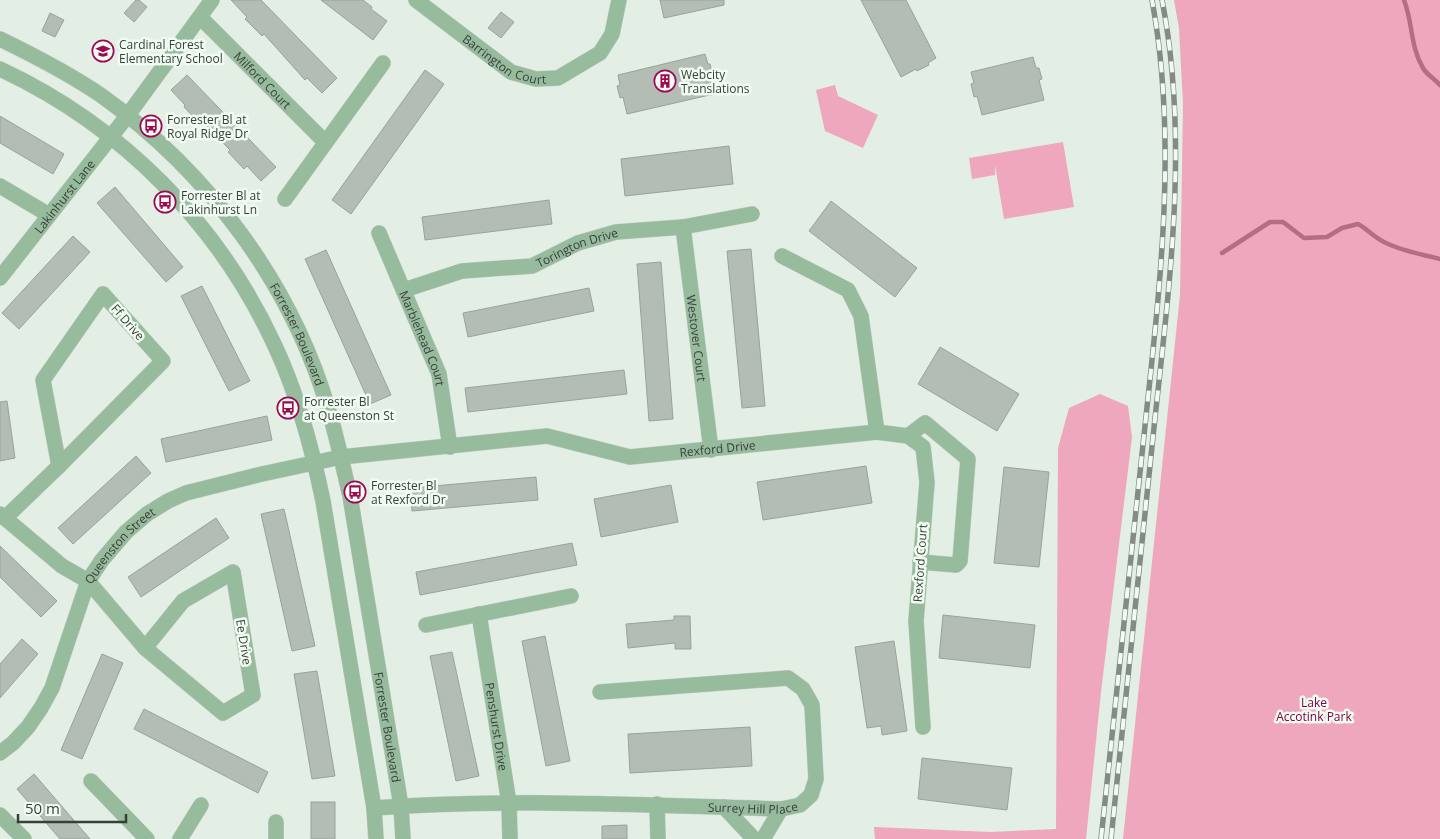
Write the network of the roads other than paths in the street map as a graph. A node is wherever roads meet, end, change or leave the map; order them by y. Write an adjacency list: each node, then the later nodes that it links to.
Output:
1 (212, 0): 4 (street, Lakinhurst Lane)
2 (416, 0): 3 (street, Barrington Court)
3 (619, 0)
4 (200, 17): 8 (street, Lakinhurst Lane); 10 (street, Milford Court)
5 (0, 39): 8 (street, Forrester Boulevard)
6 (382, 63): 10 (street)
7 (0, 69): 9 (street, Forrester Boulevard)
8 (128, 115): 9 (street, Lakinhurst Lane); 24 (street, Forrester Boulevard)
9 (111, 137): 14 (street, Lakinhurst Lane); 25 (street, Forrester Boulevard)
10 (325, 142): 12 (street)
11 (0, 186): 14 (street)
12 (285, 198)
13 (752, 214): 15 (street, Torington Drive)
14 (49, 215): 18 (street, Lakinhurst Lane)
15 (683, 227): 19 (street, Torington Drive); 23 (street, Westover Court)
16 (379, 233): 19 (street, Marblehead Court)
17 (782, 256): 20 (street)
18 (0, 278)
19 (404, 290): 22 (street, Marblehead Court)
20 (877, 432): 21 (street); 23 (street, Rexford Drive)
21 (908, 436): 28 (street, Rexford Court); 28 (street)
22 (450, 447): 23 (street, Rexford Drive); 24 (street, Rexford Drive)
23 (711, 450)
24 (341, 457): 25 (street, Queenston Street); 41 (street, Forrester Boulevard)
25 (315, 463): 29 (street, Queenston Street); 42 (street, Forrester Boulevard)
26 (58, 466): 26 (street, Ff Drive); 27 (street, Ff Drive)
27 (3, 516): 29 (street)
28 (920, 562): 35 (street, Rexford Court)
29 (88, 581): 33 (street, Ee Drive); 36 (street, Queenston Street)
30 (571, 596): 31 (street)
31 (479, 614): 32 (street); 38 (street, Penshurst Drive)
32 (426, 625)
33 (145, 648): 33 (street, Ee Drive)
34 (600, 692): 44 (street, Surrey Hill Place)
35 (923, 728)
36 (0, 753)
37 (91, 781): 48 (street)
38 (509, 803): 39 (street, Surrey Hill Place); 41 (street, Surrey Hill Place); 53 (street, Penshurst Drive)
39 (657, 804): 43 (street, Surrey Hill Place); 54 (street)
40 (201, 805): 49 (street)
41 (401, 806): 42 (street, Surrey Hill Place); 52 (street, Forrester Boulevard)
42 (374, 808): 51 (street, Forrester Boulevard)
43 (724, 808): 44 (street, Surrey Hill Place); 55 (street)
44 (781, 809): 56 (street)
45 (0, 814): 47 (street)
46 (276, 822): 50 (street)
47 (24, 839)
48 (147, 839)
49 (180, 839)
50 (276, 839)
51 (376, 839)
52 (403, 839)
53 (510, 839)
54 (658, 839)
55 (754, 839)
56 (763, 839)

